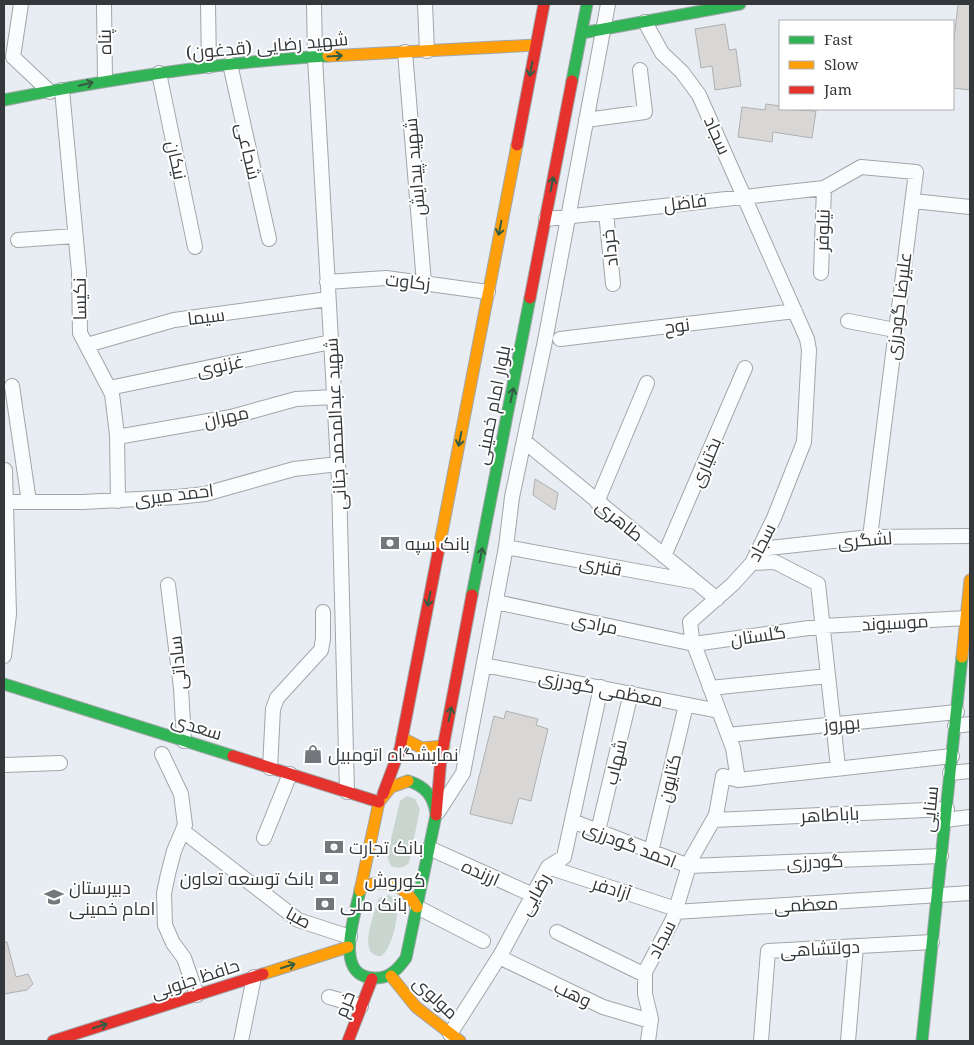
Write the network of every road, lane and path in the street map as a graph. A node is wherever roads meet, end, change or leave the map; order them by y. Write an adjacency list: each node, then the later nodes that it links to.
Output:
1 (21, 4): 23 (street)
2 (104, 4): 22 (street, پناه)
3 (208, 4): 19 (street)
4 (314, 4): 17 (street, شهید عبدالمحمد جنانی)
5 (426, 4): 15 (street)
6 (544, 4): 14 (main road, بلوار امام خمینی)
7 (587, 4): 13 (main road, بلوار امام خمینی)
8 (608, 4): 12 (street)
9 (740, 4): 10 (main road)
10 (719, 6): 11 (main road)
11 (645, 22): 12 (main road); 27 (street, سجاد)
12 (603, 30): 13 (main road); 25 (street)
13 (582, 33): 32 (main road, بلوار امام خمینی, one-way to 13)
14 (536, 45): 15 (main road, (قدغون) شهید رضایی); 41 (main road, بلوار امام خمینی, one-way to 41)
15 (427, 51): 16 (main road, (قدغون) شهید رضایی)
16 (405, 52): 17 (main road, (قدغون) شهید رضایی, one-way to 16); 39 (street, شهید پیدایش)
17 (315, 57): 18 (main road, (قدغون) شهید رضایی); 38 (street, شهید عبدالمحمد جنانی)
18 (230, 64): 19 (main road, (قدغون) شهید رضایی); 34 (street, شجاعی)
19 (209, 66): 21 (main road, (قدغون) شهید رضایی)
20 (640, 70): 25 (street)
21 (159, 73): 22 (main road, (قدغون) شهید رضایی); 36 (street, نیکان)
22 (105, 80): 23 (main road, (قدغون) شهید رضایی, one-way to 22)
23 (56, 91): 24 (main road, (قدغون) شهید رضایی); 33 (street, نکیسا)
24 (4, 100)
25 (586, 120): 31 (street)
26 (824, 188): 27 (street, فاضل); 28 (street, علیرضا گودرزی); 37 (street, نیلوفر)
27 (744, 195): 30 (street, فاضل); 45 (street, سجاد)
28 (912, 201): 29 (street); 47 (street, علیرضا گودرزی)
29 (970, 207)
30 (606, 212): 31 (street, فاضل); 40 (street, خرداد)
31 (568, 216): 32 (street, فاضل); 44 (street)
32 (546, 219): 42 (main road, بلوار امام خمینی)
33 (75, 236): 35 (street); 50 (street, نکیسا)
34 (269, 239)
35 (18, 240)
36 (195, 247)
37 (821, 273)
38 (327, 282): 39 (street, زکاوت); 43 (street, شهید عبدالمحمد جنانی)
39 (424, 283): 41 (street, زکاوت)
40 (613, 284)
41 (488, 292): 95 (main road, بلوار امام خمینی, one-way to 95)
42 (532, 298): 44 (street); 97 (main road, بلوار امام خمینی, one-way to 42)
43 (328, 299): 49 (street, شهید عبدالمحمد جنانی); 50 (street, سیما)
44 (552, 304): 58 (street)
45 (795, 311): 48 (street, نوح); 68 (street, سجاد)
46 (848, 321): 47 (street)
47 (895, 330): 66 (street, علیرضا گودرزی)
48 (560, 339)
49 (331, 342): 54 (street, غزنوی); 55 (street, شهید عبدالمحمد جنانی)
50 (87, 345): 54 (street, نکیسا)
51 (745, 368): 69 (street, بختیاری)
52 (647, 383): 64 (street)
53 (12, 386): 56 (street)
54 (109, 388): 57 (street, نکیسا)
55 (334, 397): 57 (street, مهران); 59 (street, شهید عبدالمحمد جنانی)
56 (9, 403): 63 (street)
57 (117, 437): 61 (street, نکیسا)
58 (524, 441): 64 (street, طاهری); 67 (street)
59 (338, 464): 61 (street, احمد میری); 108 (street, شهید عبدالمحمد جنانی)
60 (5, 470): 62 (street)
61 (118, 501): 63 (street, احمد میری)
62 (7, 502): 63 (street, احمد میری); 80 (street)
63 (29, 502)
64 (597, 502): 69 (street, طاهری)
65 (970, 536): 66 (street, لشگری)
66 (870, 537): 68 (street, لشگری)
67 (506, 547): 72 (street, قنبری); 75 (street)
68 (760, 549): 70 (street, سجاد)
69 (664, 556): 72 (street, طاهری)
70 (752, 563): 74 (street, سجاد); 78 (street)
71 (970, 580): 77 (main road, سنایی)
72 (696, 582): 74 (street, طاهری)
73 (168, 585): 96 (street, ساداتی)
74 (717, 599): 79 (street, سجاد)
75 (496, 602): 79 (street, مرادی); 81 (street)
76 (323, 612): 103 (street)
77 (967, 618): 78 (street, موسیوند); 83 (main road, سنایی)
78 (822, 626): 79 (street, گلستان); 82 (street)
79 (694, 644): 86 (street, سجاد)
80 (4, 656)
81 (484, 665): 85 (street, معظمی گودرزی); 93 (street)
82 (828, 676): 86 (street); 91 (street)
83 (965, 678): 90 (main road, سنایی)
84 (4, 684): 96 (main road, سعدی)
85 (601, 688): 87 (street, معظمی گودرزی); 114 (street, رضایی)
86 (710, 688): 89 (street, سجاد)
87 (631, 694): 88 (street, معظمی گودرزی); 116 (street, شهاب)
88 (686, 705): 89 (street, معظمی گودرزی); 119 (street, کتایون)
89 (719, 712): 94 (street, سجاد)
90 (956, 719): 91 (street, بهروز); 92 (street, بهروز); 99 (main road, سنایی)
91 (833, 724): 94 (street, بهروز); 102 (street)
92 (970, 724)
93 (471, 731): 97 (street); 110 (street)
94 (728, 735): 107 (street, سجاد)
95 (402, 738): 97 (main road); 109 (main road, بلوار امام خمینی)
96 (184, 741): 103 (main road, سعدی)
97 (444, 746): 110 (main road, بلوار امام خمینی)
98 (162, 754): 115 (street)
99 (952, 756): 102 (street); 105 (main road, سنایی)
100 (60, 763): 101 (street)
101 (4, 765)
102 (838, 767): 107 (street)
103 (270, 768): 106 (main road, سعدی)
104 (970, 771): 105 (street)
105 (950, 773): 111 (main road, سنایی)
106 (290, 774): 108 (main road, سعدی); 117 (street)
107 (738, 780): 113 (street, سجاد)
108 (347, 792): 109 (main road, سعدی)
109 (381, 798): 110 (main road); 120 (main road)
110 (436, 814): 118 (main road)
111 (946, 814): 112 (street, باباطاهر); 113 (street, باباطاهر); 121 (main road, سنایی)
112 (970, 817)
113 (714, 820): 122 (street, سجاد)
114 (572, 821): 116 (street, احمد گودرزی); 124 (street, رضایی)
115 (183, 831): 133 (street, صبا); 141 (street)
116 (598, 831): 119 (street, احمد گودرزی)
117 (264, 838)
118 (429, 848): 123 (main road); 127 (street, ارزنده)
119 (651, 852): 122 (street, احمد گودرزی)
120 (367, 856): 123 (main road); 125 (main road)
121 (942, 856): 122 (street, گودرزی); 128 (main road, سنایی)
122 (689, 866): 130 (street, سجاد)
123 (425, 867): 129 (main road)
124 (548, 867): 127 (street, رضایی); 130 (street, آزادفر)
125 (360, 889): 129 (main road); 133 (main road)
126 (970, 893): 128 (street)
127 (533, 895): 136 (street, رضایی)
128 (937, 896): 130 (street, معظمی); 134 (main road, سنایی)
129 (416, 907): 132 (street); 138 (main road)
130 (675, 911): 137 (street, سجاد)
131 (557, 932): 137 (street)
132 (483, 941)
133 (349, 942): 139 (main road, حافظ جنوبی, one-way to 133); 140 (main road)
134 (932, 942): 135 (street, دولتشاهی); 152 (main road, سنایی)
135 (856, 946): 150 (street, دولتشاهی); 151 (street)
136 (499, 957): 144 (street, وهب); 145 (street, رضایی)
137 (645, 974): 144 (street, سجاد)
138 (391, 976): 140 (main road); 145 (main road, مولوی)
139 (254, 977): 141 (main road, حافظ جنوبی); 147 (street)
140 (372, 978): 143 (main road, خرم)
141 (197, 995): 146 (main road, حافظ جنوبی, one-way to 141)
142 (329, 997): 143 (street)
143 (361, 1006): 148 (main road, خرم)
144 (650, 1022): 149 (street, سجاد)
145 (455, 1038)
146 (53, 1041)
147 (241, 1041)
148 (348, 1041)
149 (648, 1041)
150 (761, 1041)
151 (848, 1041)
152 (922, 1041)

